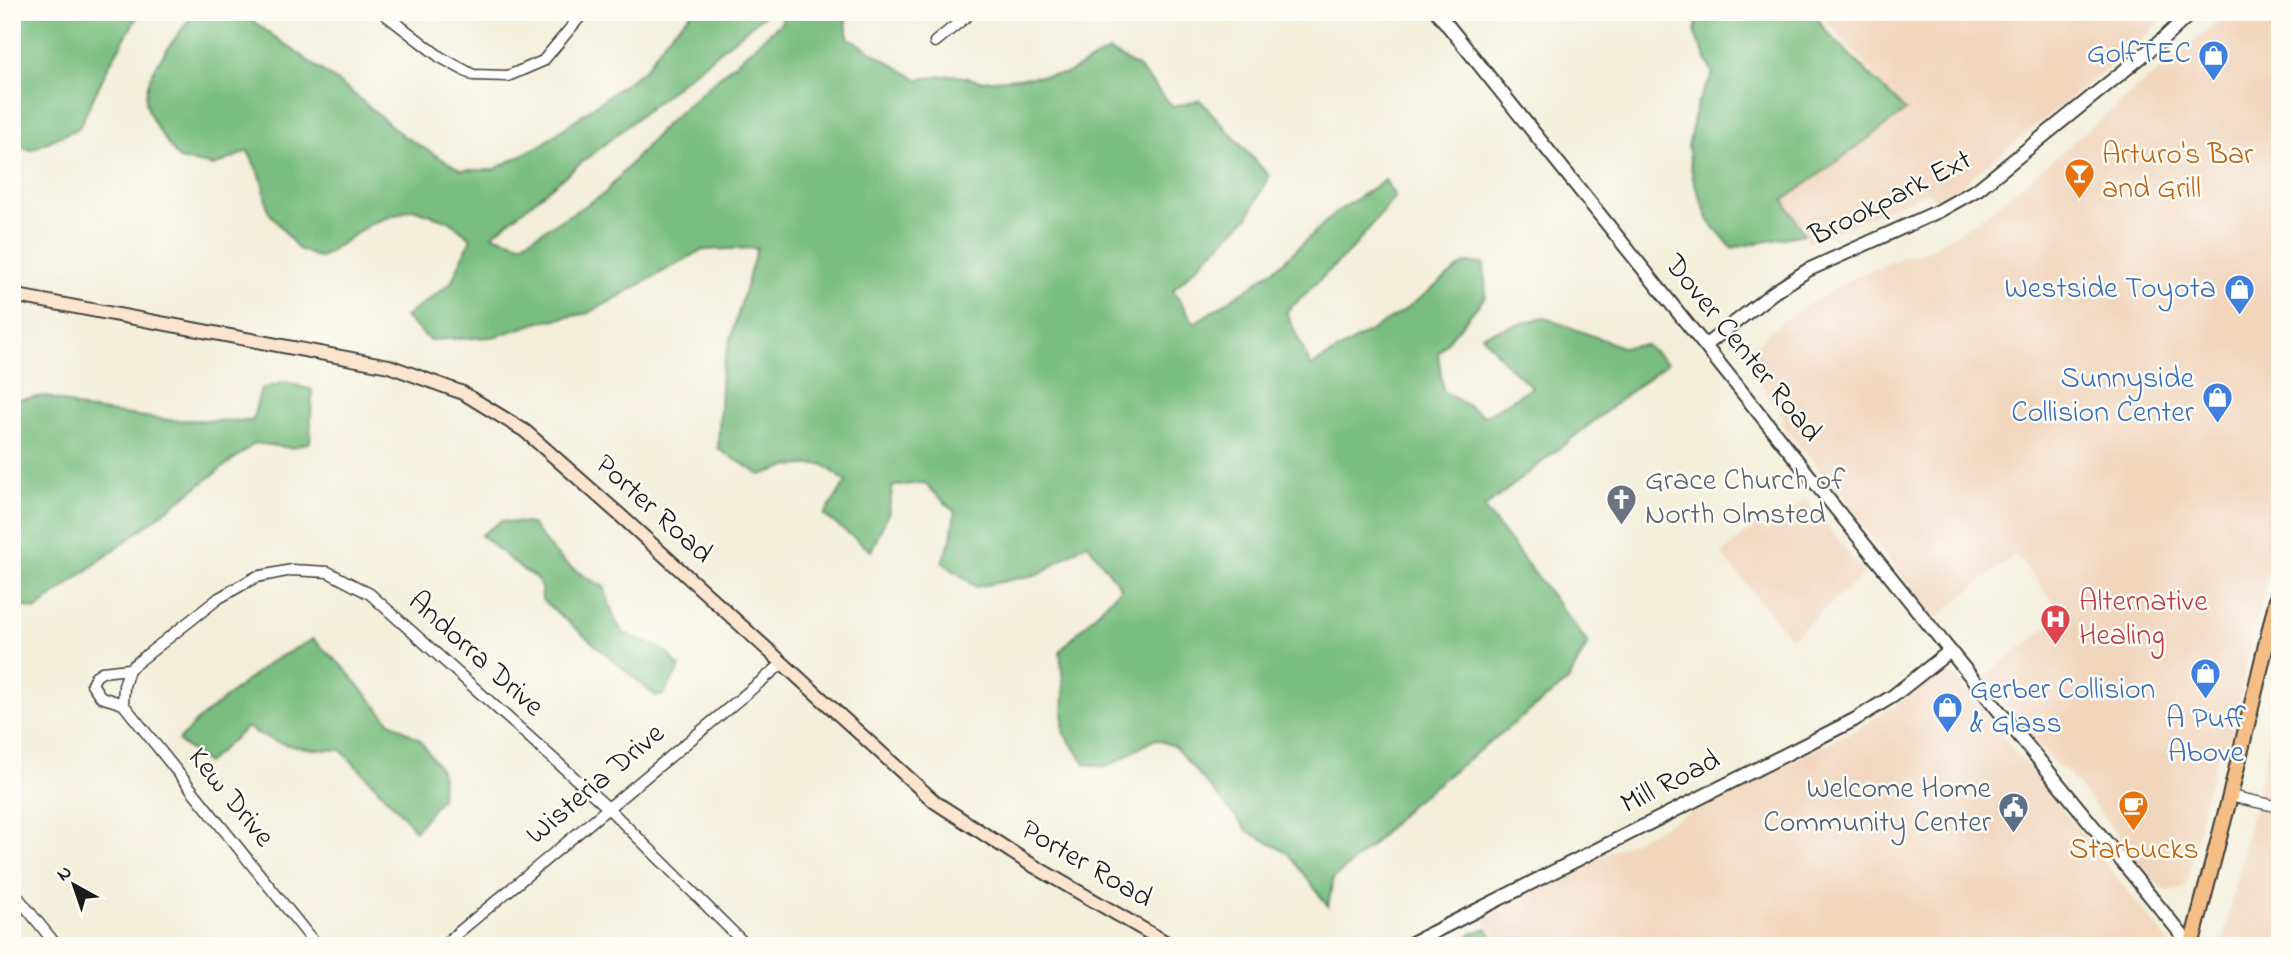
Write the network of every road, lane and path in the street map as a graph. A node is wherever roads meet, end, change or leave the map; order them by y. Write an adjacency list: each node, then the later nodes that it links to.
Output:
1 (382, 12): 2 (street)
2 (584, 12)
3 (972, 12): 6 (street)
4 (1437, 12): 8 (street, Dover Center Road)
5 (2192, 12): 8 (street, Brookpark Ext)
6 (934, 42)
7 (12, 295): 11 (main road, Porter Road)
8 (1706, 345): 10 (street, Dover Center Road)
9 (2279, 593): 15 (main road)
10 (1950, 651): 26 (street, Mill Road); 27 (street, Dover Center Road)
11 (783, 663): 16 (street, Wisteria Drive); 25 (main road, Porter Road)
12 (129, 669): 13 (street, Andorra Drive); 14 (street); 16 (street, Andorra Drive)
13 (96, 693): 14 (street, Kew Drive)
14 (123, 704): 20 (street, Kew Drive)
15 (2230, 796): 17 (street); 27 (main road)
16 (607, 807): 21 (street, Wisteria Drive); 22 (street, Andorra Drive)
17 (2280, 807)
18 (12, 890): 19 (street)
19 (57, 946)
20 (317, 946)
21 (442, 946)
22 (747, 946)
23 (752, 946): 24 (street)
24 (769, 946)
25 (1172, 946)
26 (1406, 946)
27 (2191, 946)

